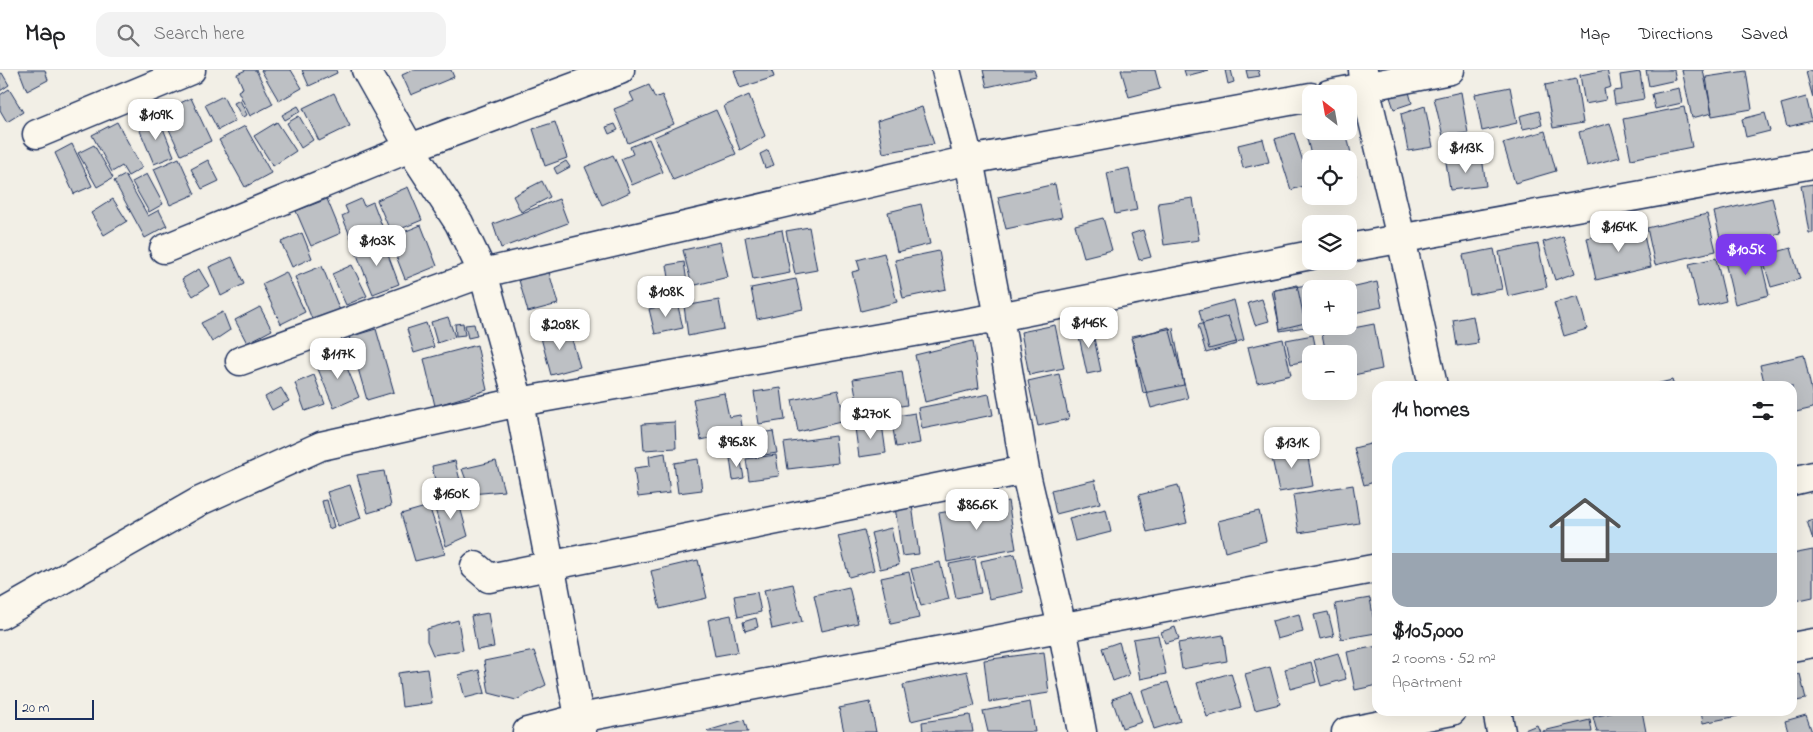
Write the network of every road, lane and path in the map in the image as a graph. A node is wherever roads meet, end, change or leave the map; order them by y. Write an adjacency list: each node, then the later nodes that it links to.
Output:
1 (191, 70): 9 (street)
2 (366, 70): 10 (street)
3 (620, 70): 10 (street)
4 (946, 70): 11 (street)
5 (1450, 70): 6 (street)
6 (1364, 78): 7 (street); 13 (street)
7 (1349, 85)
8 (1302, 99): 11 (street)
9 (37, 134)
10 (410, 148): 15 (street); 17 (street)
11 (969, 160): 17 (street); 18 (street)
12 (1813, 164): 13 (street)
13 (1401, 238): 14 (street); 20 (street)
14 (1357, 246)
15 (164, 249)
16 (1302, 258): 18 (street)
17 (483, 273): 19 (street); 21 (street)
18 (999, 317): 21 (street); 22 (street)
19 (240, 361)
20 (1432, 381)
21 (519, 402): 25 (street); 28 (street)
22 (1025, 470): 25 (street); 29 (street)
23 (1813, 476): 24 (street)
24 (1797, 480)
25 (551, 564): 26 (street); 34 (street)
26 (475, 566)
27 (1372, 569): 29 (street)
28 (0, 615)
29 (1062, 627): 34 (street); 36 (street)
30 (1813, 643): 31 (street)
31 (1797, 646)
32 (1427, 716): 37 (street)
33 (1498, 716): 38 (street)
34 (581, 725): 35 (street)
35 (527, 732)
36 (1082, 732)
37 (1346, 732)
38 (1501, 732)

